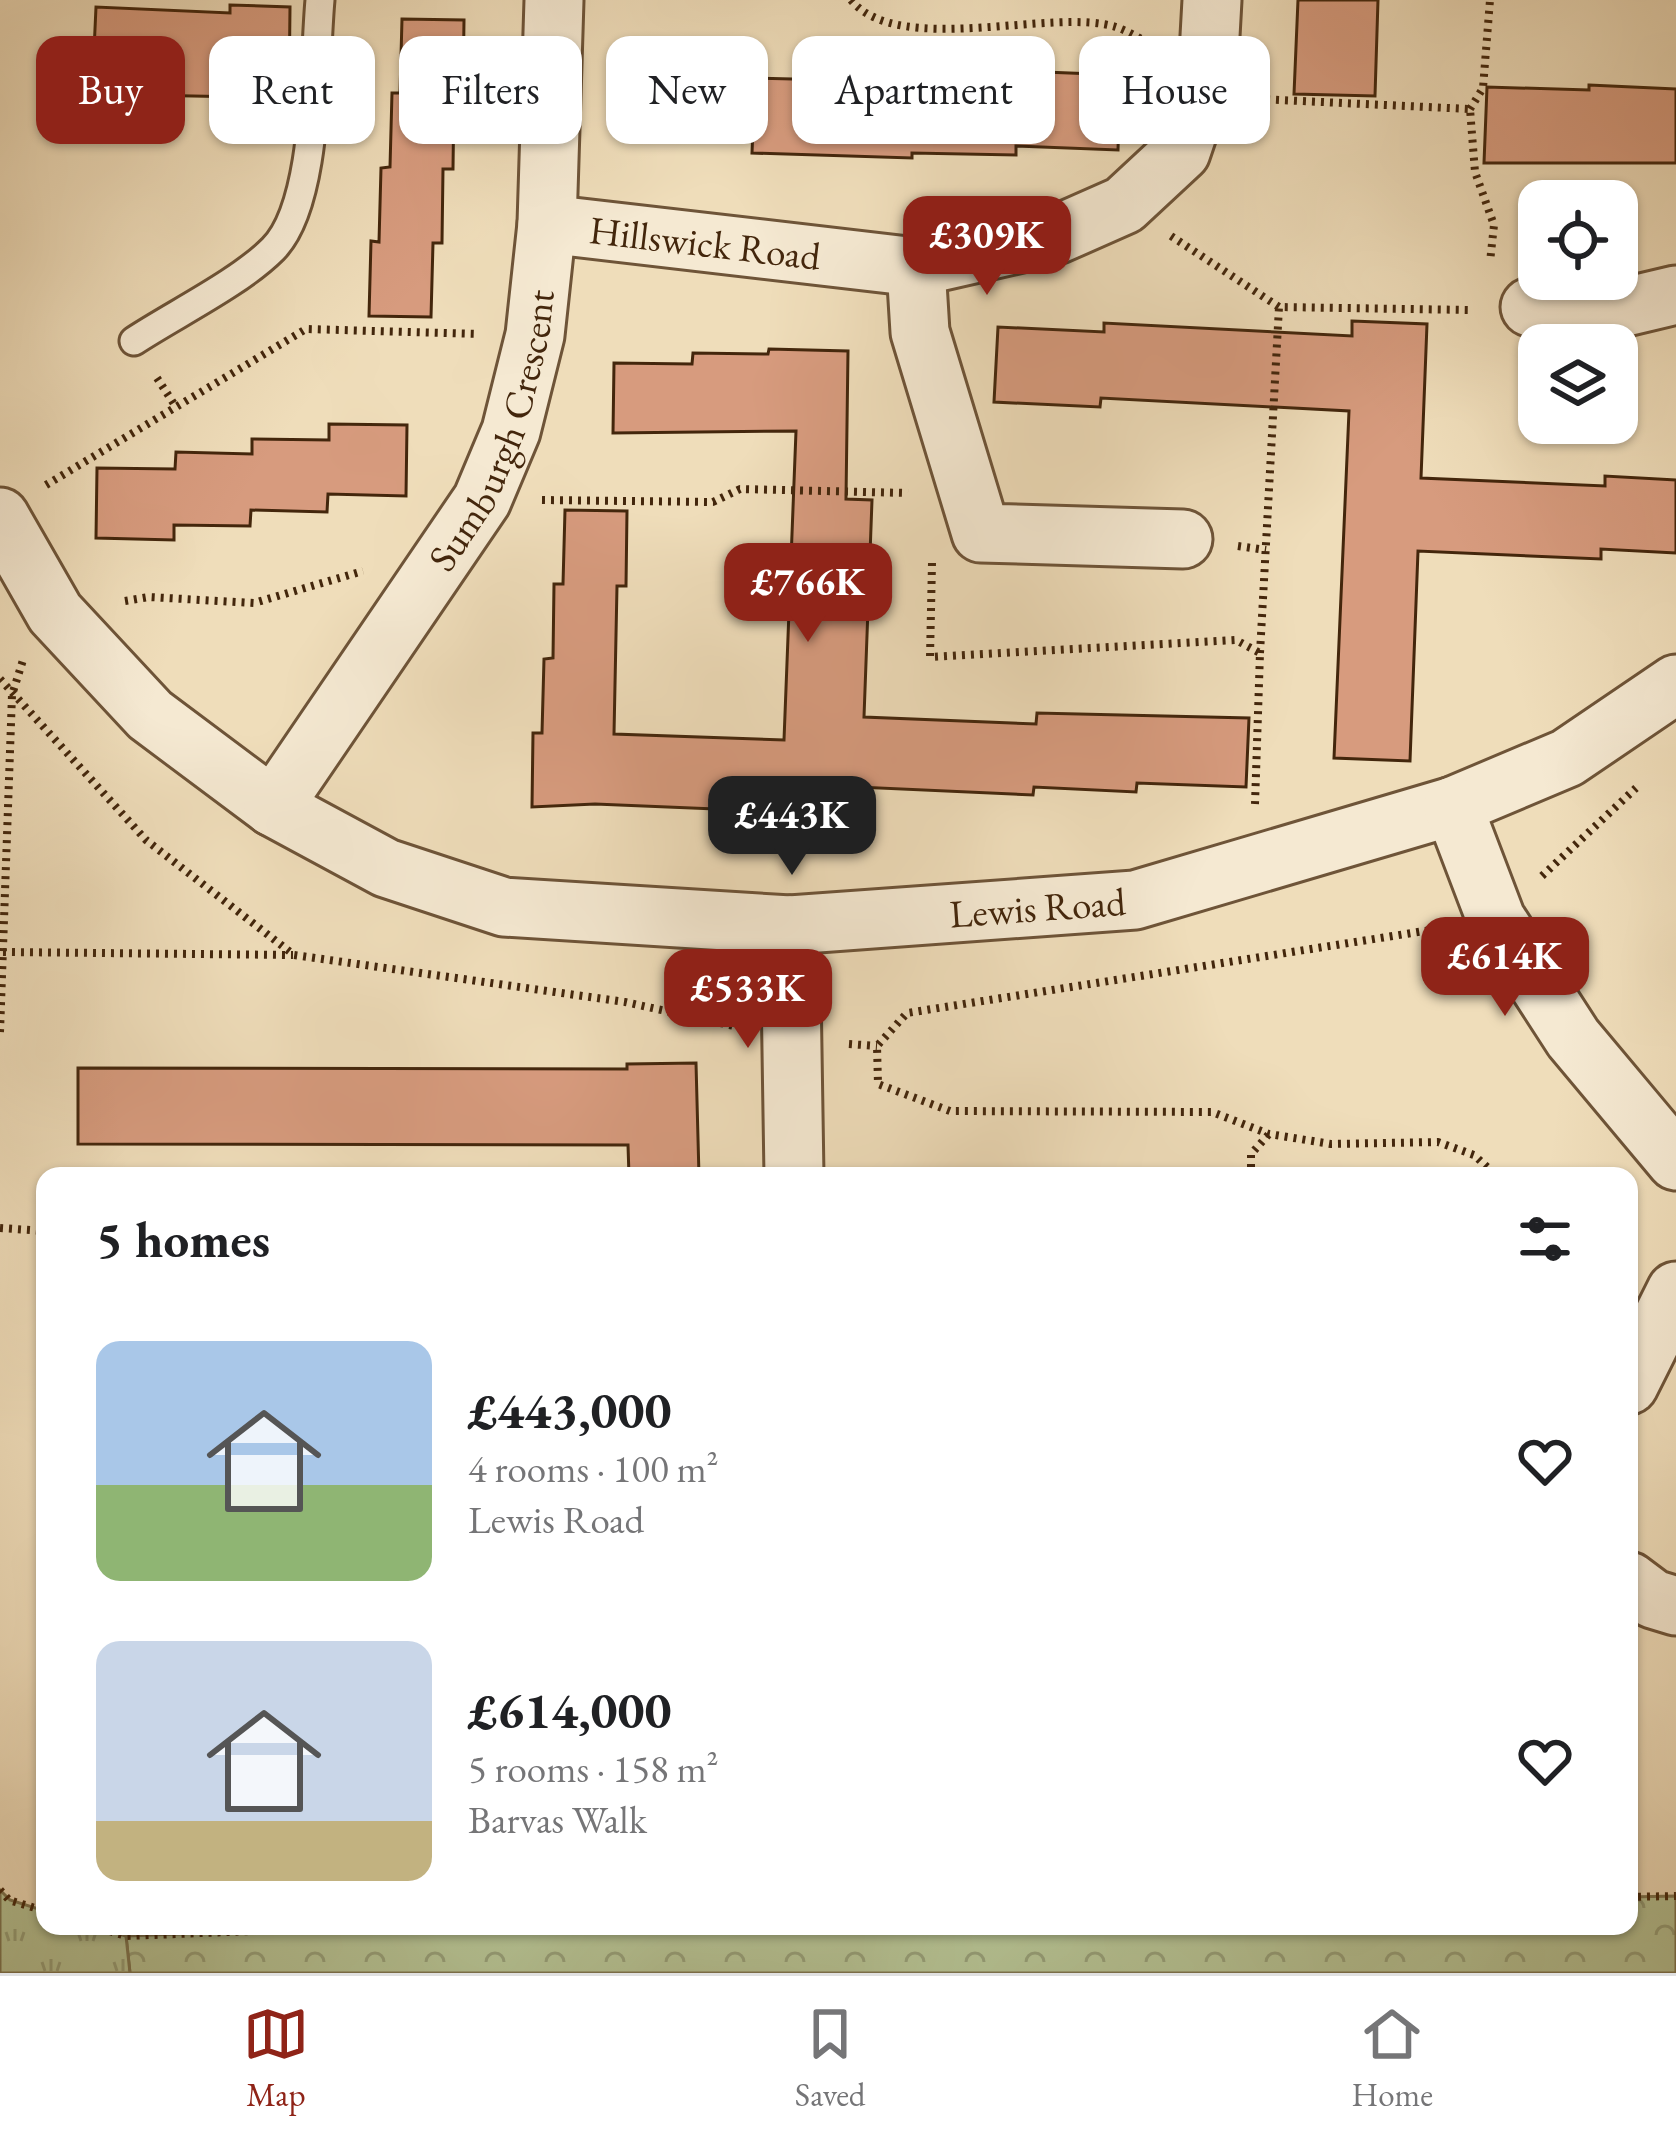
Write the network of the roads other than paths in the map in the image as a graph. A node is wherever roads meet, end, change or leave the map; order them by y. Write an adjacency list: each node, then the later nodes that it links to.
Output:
1 (320, 0): 8 (lane)
2 (554, 0): 4 (street, Sumburgh Crescent)
3 (1212, 0): 5 (street, Hillswick Road)
4 (547, 224): 5 (street, Hillswick Road); 13 (street, Sumburgh Crescent)
5 (916, 267): 10 (street)
6 (1676, 295): 7 (street)
7 (1508, 309)
8 (134, 340)
9 (20, 503): 13 (street, Lewis Road)
10 (1184, 539)
11 (1676, 684): 12 (street, Lewis Road)
12 (1453, 806): 14 (street, Lewis Road); 15 (street)
13 (273, 807): 14 (street, Lewis Road)
14 (790, 925): 16 (street)
15 (1676, 1161)
16 (794, 1167)
17 (1676, 1292): 18 (street)
18 (1638, 1367)
19 (1638, 1588): 20 (street)
20 (1676, 1606)

